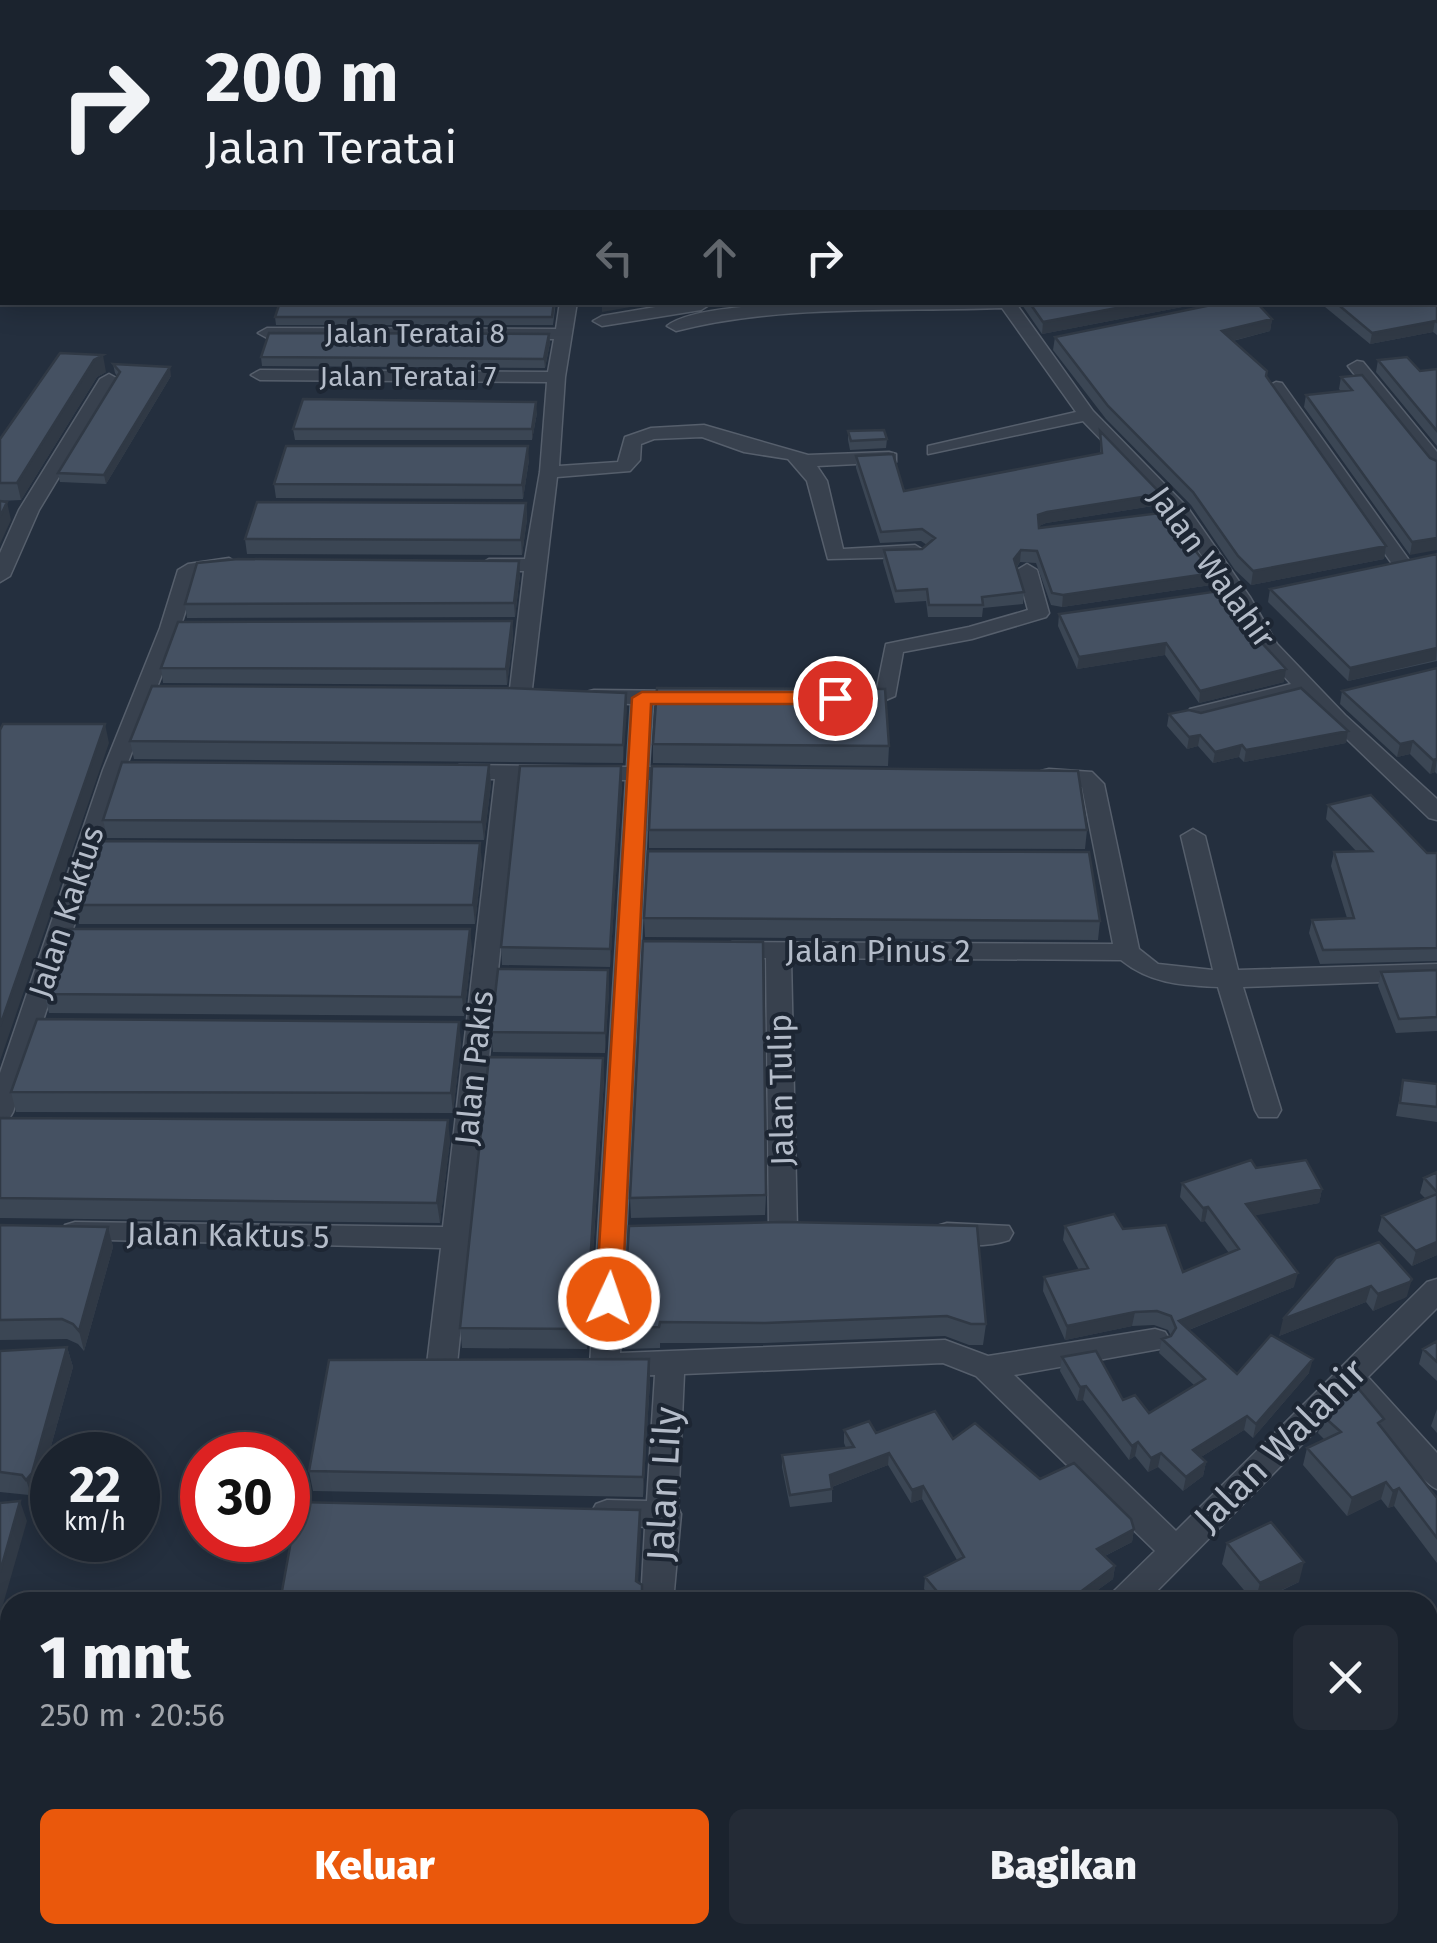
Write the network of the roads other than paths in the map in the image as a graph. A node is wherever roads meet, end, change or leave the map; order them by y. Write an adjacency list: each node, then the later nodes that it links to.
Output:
1 (568, 305): 8 (street)
2 (694, 305): 5 (street)
3 (958, 305): 6 (street)
4 (1008, 305): 14 (street, Jalan Walahir)
5 (602, 320)
6 (676, 326)
7 (267, 333): 8 (street, Jalan Teratai 8)
8 (562, 334): 11 (street)
9 (1358, 366): 18 (street)
10 (260, 375): 11 (street, Jalan Teratai 7)
11 (556, 377): 19 (street)
12 (109, 379): 21 (street)
13 (1276, 386): 26 (street)
14 (1087, 415): 15 (street); 29 (street, Jalan Walahir)
15 (935, 450)
16 (888, 458): 17 (street)
17 (804, 461): 19 (street); 22 (street)
18 (1437, 464)
19 (549, 472): 25 (street)
20 (0, 510): 21 (street)
21 (30, 510): 28 (street)
22 (920, 550)
23 (260, 564): 51 (street, Jalan Kaktus)
24 (477, 565): 25 (street)
25 (536, 565): 30 (street)
26 (1402, 565)
27 (1026, 570): 34 (street)
28 (1, 573)
29 (1319, 694): 35 (street); 42 (street, Jalan Walahir)
30 (519, 697)
31 (572, 697): 32 (street)
32 (642, 698): 33 (street); 38 (street)
33 (719, 698)
34 (835, 698)
35 (1198, 714)
36 (428, 772): 37 (street)
37 (507, 773): 38 (street); 58 (street, Jalan Pakis)
38 (637, 774): 39 (street); 65 (street)
39 (715, 774)
40 (1026, 776): 47 (street)
41 (1437, 780): 42 (street)
42 (1413, 786): 43 (street, Jalan Walahir)
43 (1437, 813)
44 (1193, 836): 49 (street)
45 (703, 950): 46 (street, Jalan Pinus 2)
46 (778, 950): 47 (street, Jalan Pinus 2); 54 (street, Jalan Tulip)
47 (1128, 952): 49 (street)
48 (1437, 972): 49 (street)
49 (1228, 978): 52 (street)
50 (56, 1026): 51 (street)
51 (18, 1033): 53 (street, Jalan Kaktus)
52 (1268, 1110)
53 (6, 1120)
54 (784, 1230)
55 (38, 1232): 58 (street, Jalan Kaktus 5)
56 (921, 1233): 57 (street)
57 (999, 1233)
58 (456, 1238): 62 (street, Jalan Pakis)
59 (1437, 1290): 68 (street, Jalan Walahir)
60 (1155, 1340): 67 (street)
61 (408, 1363): 62 (street)
62 (442, 1364): 63 (street)
63 (478, 1364)
64 (569, 1365): 65 (street)
65 (606, 1365): 66 (street)
66 (670, 1366): 67 (street); 71 (street, Jalan Lily)
67 (987, 1368): 72 (street)
68 (1349, 1377): 69 (street); 72 (street, Jalan Walahir)
69 (1437, 1476)
70 (585, 1513): 71 (street)
71 (665, 1514): 73 (street, Jalan Lily)
72 (1176, 1550): 74 (street, Jalan Walahir)
73 (658, 1592)
74 (1135, 1592)

